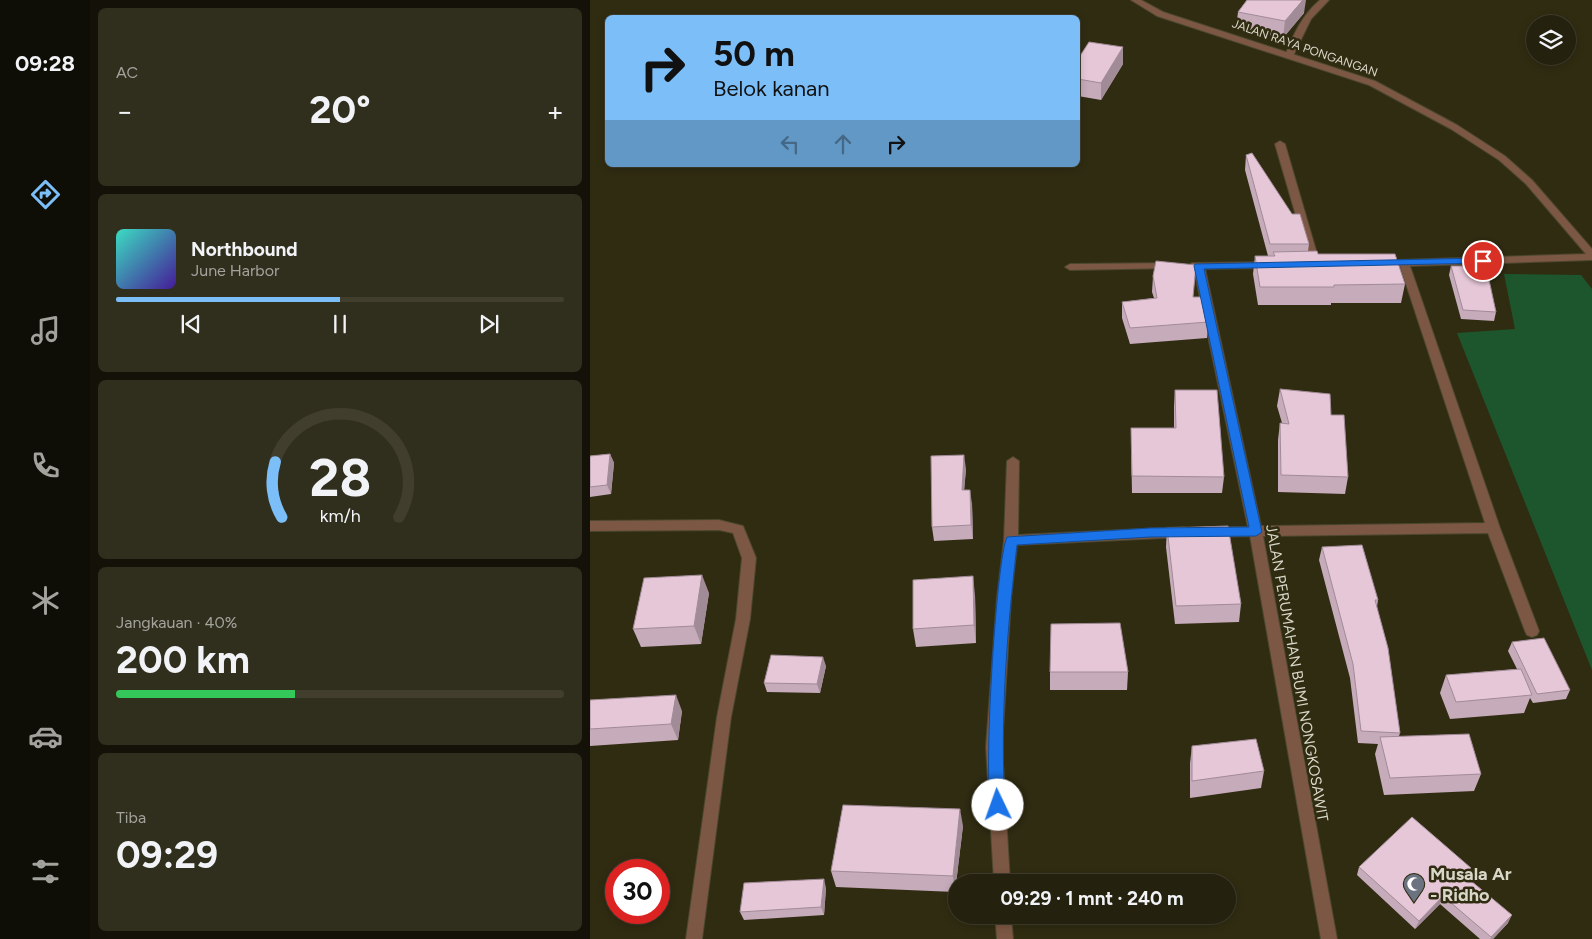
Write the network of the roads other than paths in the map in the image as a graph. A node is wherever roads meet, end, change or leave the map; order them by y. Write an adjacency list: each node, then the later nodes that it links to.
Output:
1 (1135, 0): 3 (street, JALAN RAYA PONGANGAN)
2 (1325, 0): 3 (street)
3 (1289, 56): 5 (street, JALAN RAYA PONGANGAN)
4 (1280, 144): 9 (street)
5 (1592, 256): 7 (street)
6 (1384, 263): 7 (street)
7 (1404, 263): 14 (street)
8 (1286, 264): 10 (street)
9 (1315, 264)
10 (1198, 266): 11 (street); 15 (street, JALAN PERUMAHAN BUMI NONGKOSAWIT)
11 (1070, 267)
12 (1013, 461): 16 (street)
13 (590, 526): 20 (street)
14 (1493, 528): 15 (street); 17 (street)
15 (1256, 532): 16 (street); 22 (street, JALAN PERUMAHAN BUMI NONGKOSAWIT)
16 (1011, 540): 18 (street)
17 (1532, 631)
18 (1002, 874)
19 (1004, 924): 21 (street)
20 (694, 939)
21 (1005, 939)
22 (1329, 939)

